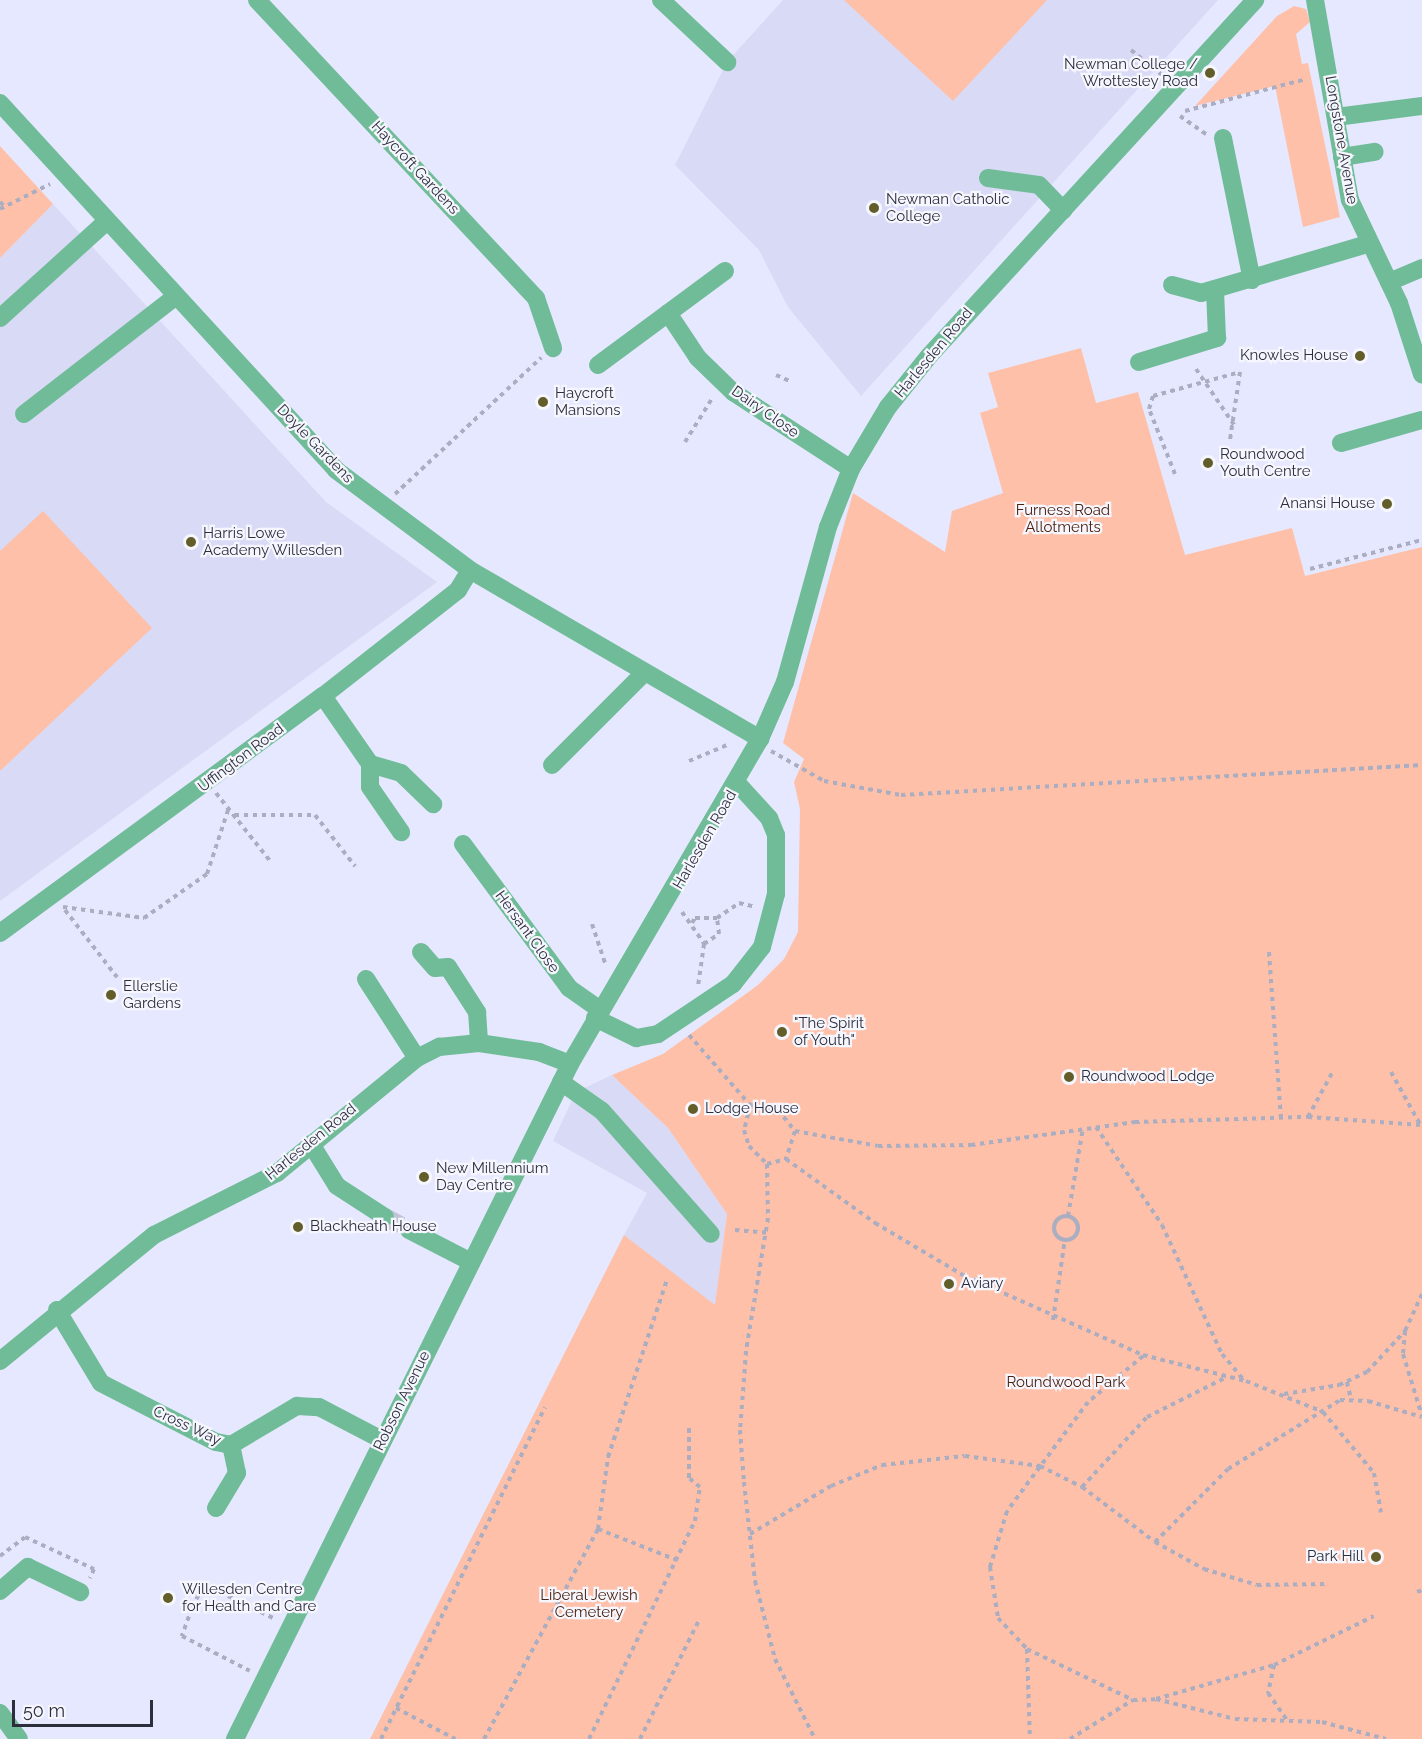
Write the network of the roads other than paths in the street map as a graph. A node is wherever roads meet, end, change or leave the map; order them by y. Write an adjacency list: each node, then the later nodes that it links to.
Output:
1 (257, 0): 25 (street, Haycroft Gardens)
2 (1315, 0): 8 (street, Longstone Avenue)
3 (1249, 2): 13 (street, Harlesden Road)
4 (672, 4): 5 (street)
5 (727, 62)
6 (0, 103): 14 (street, Doyle Gardens)
7 (1422, 105): 8 (street)
8 (1336, 117): 11 (street, Longstone Avenue)
9 (1224, 143): 18 (street)
10 (1375, 153): 11 (street)
11 (1342, 157): 15 (street, Longstone Avenue)
12 (988, 178): 13 (street)
13 (1063, 210): 32 (street, Harlesden Road)
14 (107, 221): 22 (street, Doyle Gardens); 24 (street)
15 (1367, 244): 18 (street); 19 (street, Longstone Avenue)
16 (1422, 268): 19 (street)
17 (725, 271): 23 (street)
18 (1252, 280): 21 (street)
19 (1389, 282): 28 (street, Longstone Avenue)
20 (1172, 285): 21 (street)
21 (1215, 290): 26 (street)
22 (176, 296): 29 (street); 33 (street, Doyle Gardens)
23 (668, 313): 27 (street); 32 (street, Dairy Close)
24 (0, 318)
25 (553, 348)
26 (1139, 362)
27 (598, 365)
28 (1422, 374)
29 (24, 414)
30 (1422, 420): 31 (street)
31 (1341, 443)
32 (851, 469): 36 (street, Harlesden Road)
33 (470, 570): 34 (street, Doyle Gardens); 35 (street, Uffington Road)
34 (644, 673): 36 (street, Doyle Gardens); 38 (street)
35 (323, 696): 37 (street); 43 (street, Uffington Road)
36 (760, 739): 39 (street, Harlesden Road)
37 (370, 764): 40 (street); 41 (street)
38 (552, 765)
39 (737, 783): 46 (street, Harlesden Road); 46 (street, Harlesden Road)
40 (433, 804)
41 (401, 832)
42 (463, 844): 46 (street, Hersant Close)
43 (0, 933)
44 (421, 952): 47 (street)
45 (366, 979): 48 (street)
46 (598, 1014): 49 (street, Harlesden Road)
47 (479, 1043): 48 (street, Harlesden Road); 49 (street, Harlesden Road)
48 (417, 1058): 51 (street, Harlesden Road)
49 (570, 1064): 50 (street, Robson Avenue)
50 (561, 1082): 54 (street); 55 (street, Robson Avenue)
51 (311, 1144): 52 (street); 56 (street, Harlesden Road)
52 (384, 1217)
53 (409, 1230): 55 (street)
54 (711, 1234)
55 (471, 1262): 58 (street, Robson Avenue)
56 (57, 1310): 57 (street, Harlesden Road); 59 (street, Cross Way)
57 (0, 1361)
58 (382, 1440): 59 (street, Cross Way); 65 (street, Robson Avenue)
59 (231, 1445): 60 (street)
60 (216, 1508)
61 (0, 1591): 62 (street)
62 (80, 1592)
63 (0, 1713): 64 (street)
64 (19, 1739)
65 (235, 1739)

